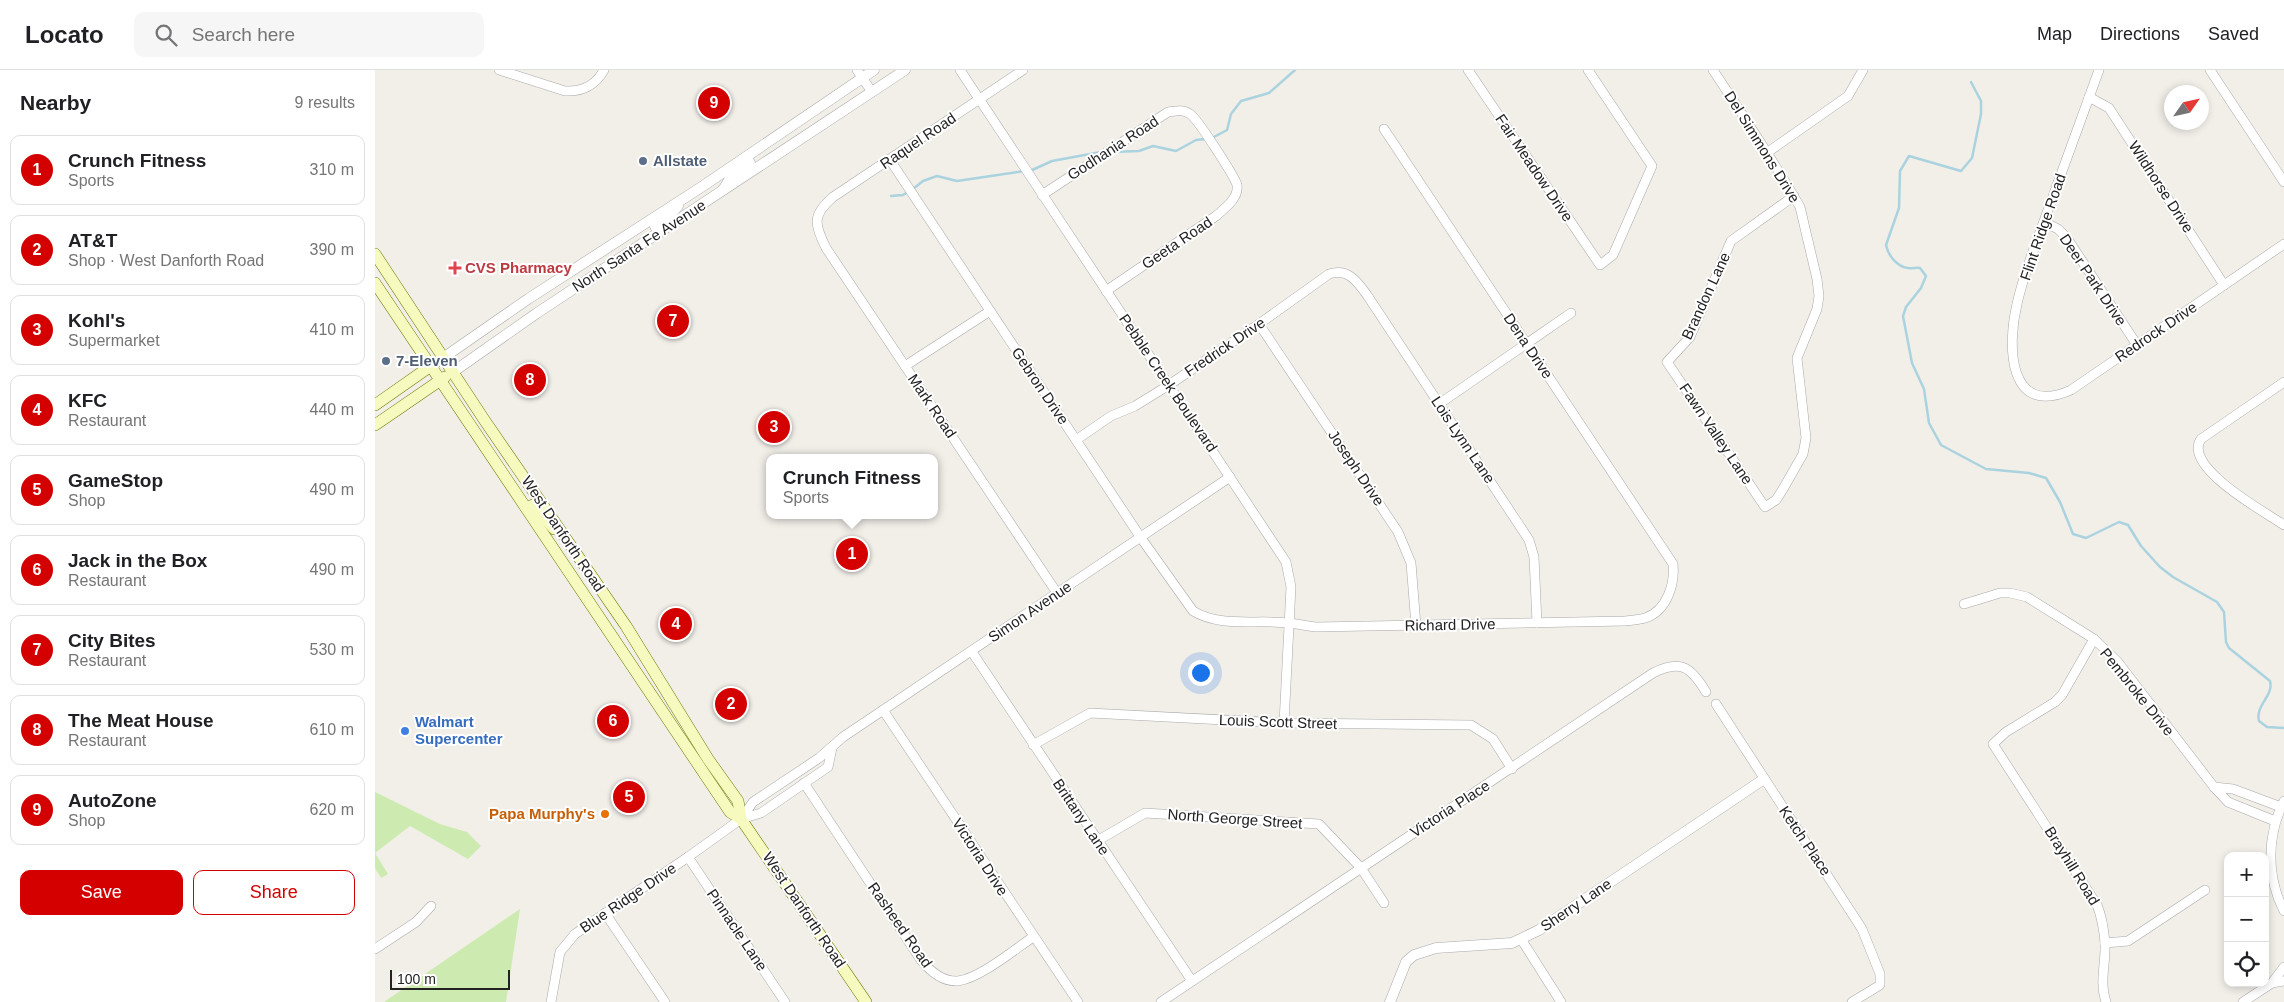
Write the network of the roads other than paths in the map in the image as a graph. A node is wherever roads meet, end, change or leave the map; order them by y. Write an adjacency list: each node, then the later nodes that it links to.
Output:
1 (499, 70): 2 (street)
2 (604, 70)
3 (875, 70): 13 (street, North Santa Fe Avenue)
4 (905, 70): 14 (street, North Santa Fe Avenue)
5 (959, 70): 16 (street, Pebble Creek Boulevard)
6 (1023, 70): 16 (street, Raquel Road)
7 (1468, 70): 8 (street, Fair Meadow Drive)
8 (1588, 70)
9 (1713, 70): 18 (street, Del Simmons Drive)
10 (1863, 70): 18 (street)
11 (2099, 70): 15 (street, Flint Ridge Road)
12 (2210, 70): 21 (street)
13 (860, 74): 14 (street); 19 (street, North Santa Fe Avenue)
14 (872, 92): 23 (street, North Santa Fe Avenue)
15 (2089, 96): 28 (street, Flint Ridge Road); 34 (street, Wildhorse Drive)
16 (979, 99): 20 (street, Raquel Road); 24 (street, Pebble Creek Boulevard)
17 (1384, 129): 39 (street, Dena Drive)
18 (1768, 152): 26 (street, Del Simmons Drive)
19 (746, 157): 23 (street); 25 (street, North Santa Fe Avenue)
20 (890, 160): 27 (street, Raquel Road); 36 (street, Gebron Drive)
21 (2284, 182)
22 (1237, 185): 24 (street, Godhania Road); 35 (street, Geeta Road)
23 (721, 193): 29 (street, North Santa Fe Avenue)
24 (1042, 195): 35 (street, Pebble Creek Boulevard)
25 (687, 196): 29 (street); 41 (street, North Santa Fe Avenue)
26 (1794, 196): 42 (street, Brandon Lane); 55 (street, Del Simmons Drive)
27 (817, 216): 43 (street, Mark Road)
28 (2044, 222): 40 (street, Deer Park Drive); 49 (street, Flint Ridge Road)
29 (659, 233): 45 (street, North Santa Fe Avenue)
30 (2284, 244): 34 (street, Redrock Drive)
31 (375, 254): 41 (main road, West Danforth Road)
32 (1347, 273): 38 (street, Fredrick Drive); 50 (street, Lois Lynn Lane)
33 (375, 283): 44 (main road, West Danforth Road)
34 (2224, 285): 40 (street, Redrock Drive)
35 (1106, 291): 48 (street, Pebble Creek Boulevard)
36 (990, 311): 43 (street); 53 (street, Gebron Drive)
37 (1571, 313): 39 (street)
38 (1259, 324): 48 (street, Fredrick Drive); 66 (street, Joseph Drive)
39 (1526, 343): 50 (street); 60 (street, Dena Drive)
40 (2137, 345): 49 (street, Redrock Drive)
41 (443, 358): 44 (main road, North Santa Fe Avenue); 45 (main road, West Danforth Road)
42 (1667, 362): 55 (street, Fawn Valley Lane)
43 (905, 366): 61 (street, Mark Road)
44 (430, 367): 46 (main road, West Danforth Road); 51 (main road, North Santa Fe Avenue)
45 (453, 372): 46 (main road, North Santa Fe Avenue); 59 (main road, West Danforth Road)
46 (439, 381): 52 (main road, North Santa Fe Avenue); 56 (main road, West Danforth Road)
47 (2284, 382): 57 (street)
48 (1169, 385): 53 (street, Fredrick Drive); 54 (street, Pebble Creek Boulevard)
49 (2024, 387)
50 (1439, 404): 65 (street, Lois Lynn Lane)
51 (375, 405)
52 (375, 425)
53 (1076, 440): 58 (street, Gebron Drive)
54 (1230, 477): 58 (street, Simon Avenue); 64 (street, Pebble Creek Boulevard)
55 (1765, 507)
56 (526, 508): 59 (main road); 82 (main road, West Danforth Road)
57 (2284, 525)
58 (1141, 538): 61 (street, Simon Avenue); 63 (street, Gebron Drive)
59 (570, 543): 82 (main road, West Danforth Road)
60 (1673, 564): 65 (street, Richard Drive)
61 (1057, 593): 68 (street, Simon Avenue)
62 (1964, 604): 67 (street, Pembroke Drive)
63 (1193, 611): 64 (street, Richard Drive)
64 (1288, 623): 66 (street, Richard Drive); 72 (street, Pebble Creek Boulevard)
65 (1537, 623): 66 (street, Richard Drive)
66 (1416, 626)
67 (2094, 639): 78 (street, Pembroke Drive); 94 (street, Brayhill Road)
68 (971, 652): 71 (street, Simon Avenue); 73 (street, Brittany Lane)
69 (1706, 692): 75 (street, Victoria Place)
70 (1716, 704): 76 (street, Ketch Place)
71 (883, 710): 74 (street, Simon Avenue); 92 (street, Victoria Drive)
72 (1284, 723): 73 (street, Louis Scott Street); 75 (street, Louis Scott Street)
73 (1033, 745): 84 (street, Brittany Lane)
74 (832, 748): 77 (street, Simon Avenue); 82 (street, Simon Avenue)
75 (1512, 769): 86 (street, Victoria Place)
76 (1764, 779): 93 (street, Sherry Lane); 108 (street, Ketch Place)
77 (804, 783): 82 (street, Simon Avenue); 92 (street, Rasheed Road)
78 (2214, 787): 79 (street); 81 (street, Pembroke Drive)
79 (2245, 794): 80 (street); 81 (street)
80 (2283, 804): 83 (street)
81 (2240, 808): 83 (street, Pembroke Drive)
82 (741, 819): 85 (street, Blue Ridge Drive); 103 (main road, West Danforth Road)
83 (2275, 821): 90 (street)
84 (1097, 841): 86 (street, North George Street); 97 (street, Brittany Lane)
85 (688, 858): 91 (street, Blue Ridge Drive); 102 (street, Pinnacle Lane)
86 (1361, 868): 88 (street, North George Street); 97 (street, Victoria Place)
87 (2205, 890): 94 (street)
88 (1384, 903)
89 (431, 906): 95 (street)
90 (2284, 910)
91 (605, 913): 100 (street, Blue Ridge Drive); 101 (street)
92 (1033, 937): 104 (street, Victoria Drive)
93 (1521, 939): 106 (street, Sherry Lane); 107 (street)
94 (2105, 943): 109 (street, Brayhill Road)
95 (375, 949)
96 (2284, 967): 99 (street)
97 (1192, 981): 105 (street)
98 (2284, 981): 99 (street)
99 (2272, 983): 110 (street)
100 (551, 1002)
101 (665, 1002)
102 (785, 1002)
103 (866, 1002)
104 (1078, 1002)
105 (1161, 1002)
106 (1390, 1002)
107 (1561, 1002)
108 (1852, 1002)
109 (2106, 1002)
110 (2243, 1002)

